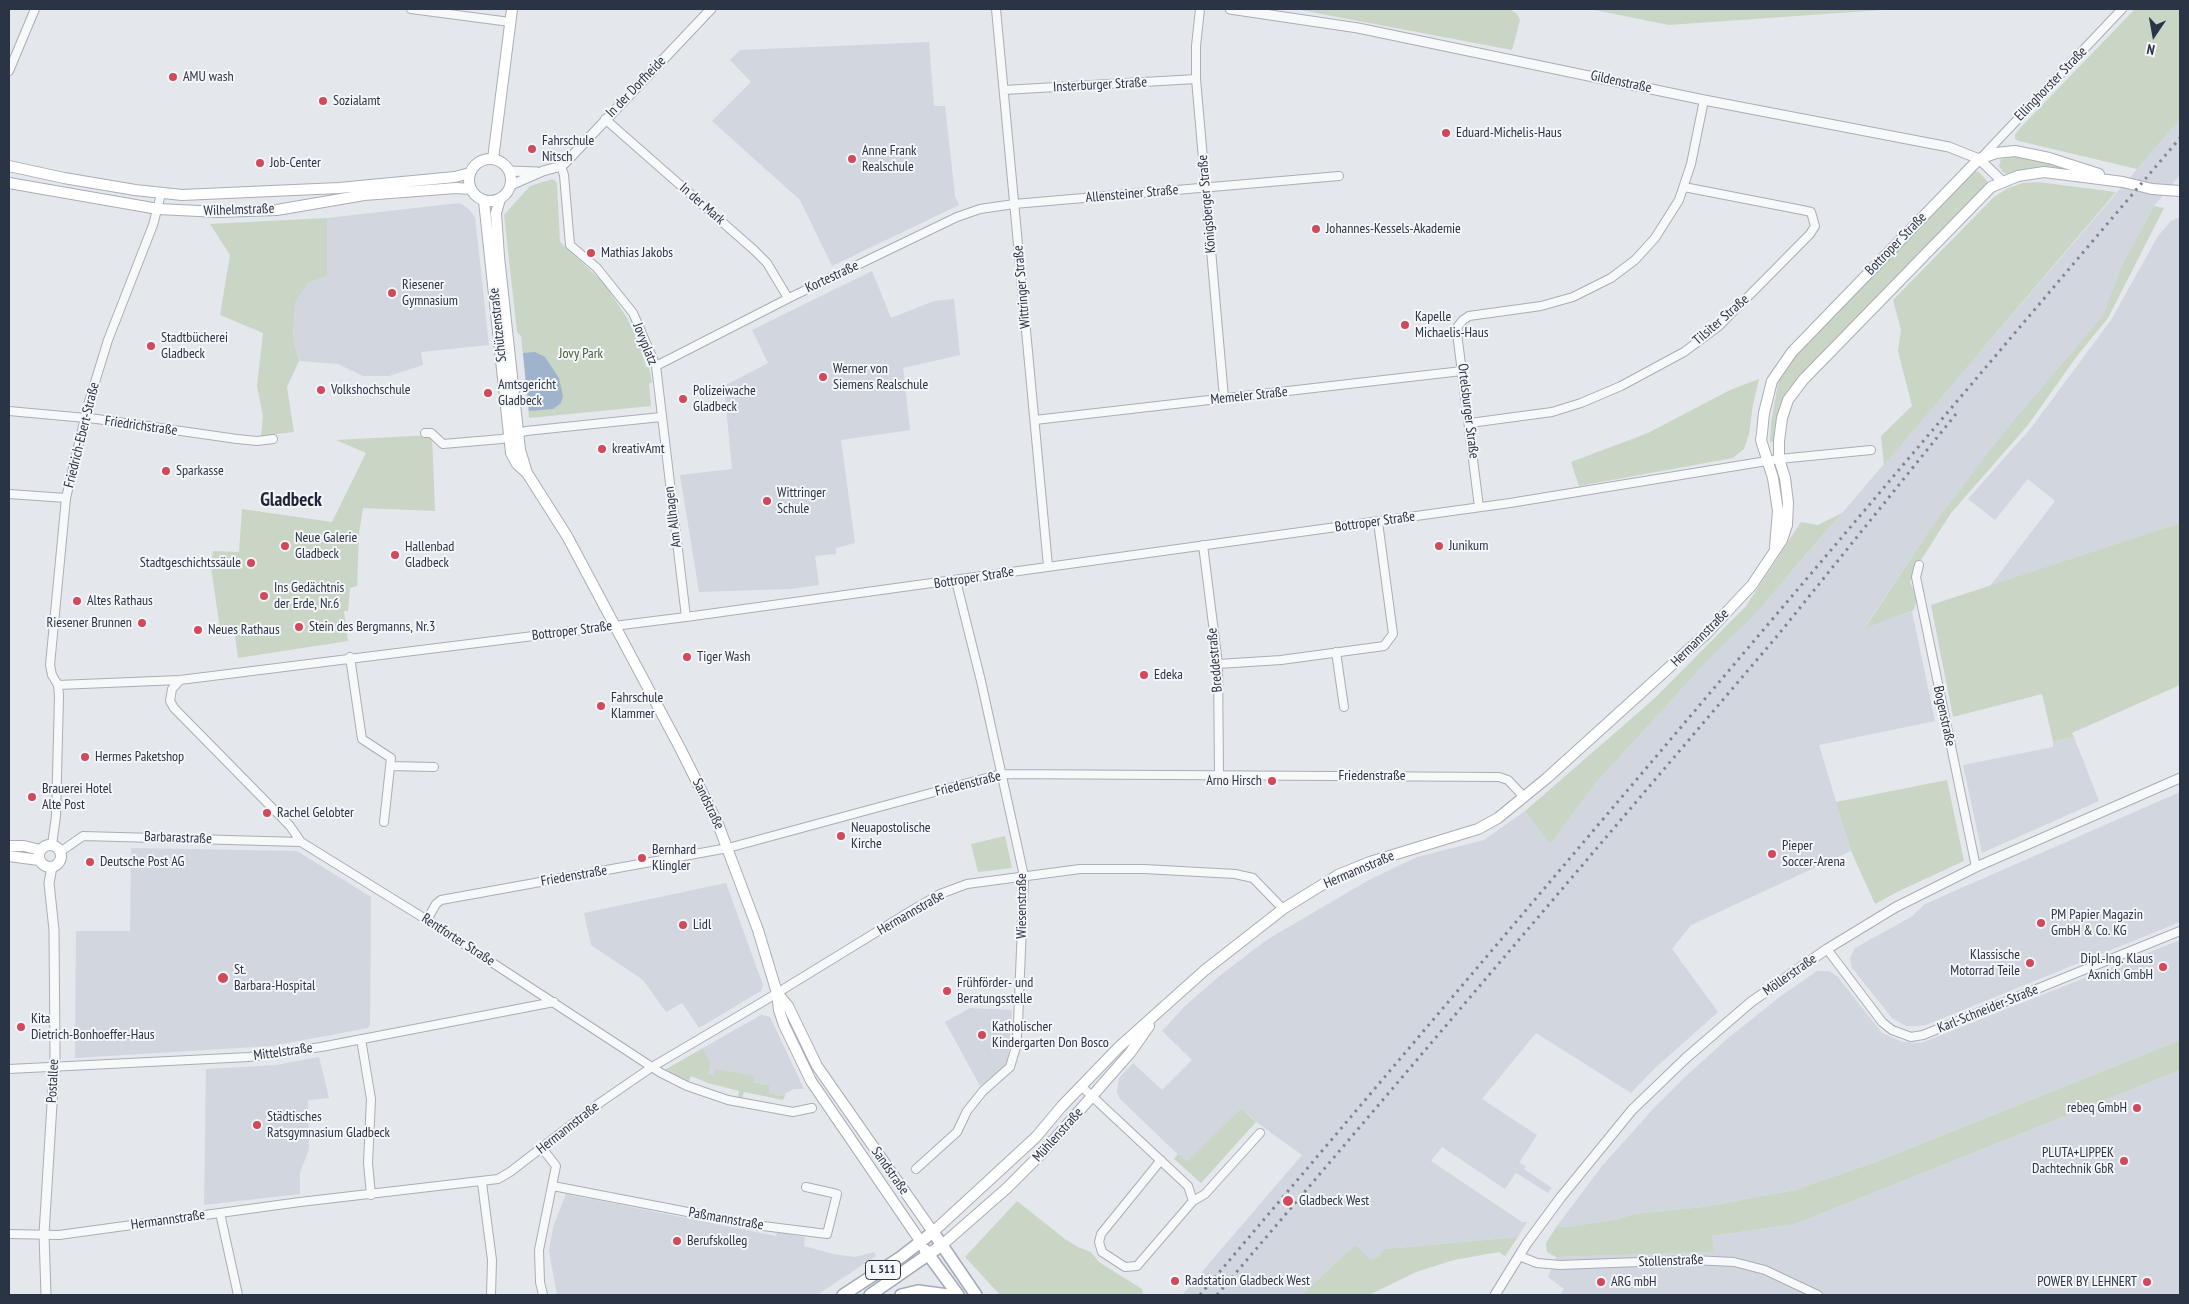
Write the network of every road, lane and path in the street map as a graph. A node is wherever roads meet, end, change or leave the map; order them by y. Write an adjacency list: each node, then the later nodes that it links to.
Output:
1 (35, 9): 10 (street)
2 (411, 9): 9 (street)
3 (512, 9): 9 (main road)
4 (711, 9): 14 (street, In der Dorfheide)
5 (996, 9): 12 (street, Wittringer Straße)
6 (1200, 9): 11 (street, Königsberger Straße)
7 (1230, 9): 13 (street, Gildenstraße)
8 (2122, 9): 16 (street, Ellinghorster Straße)
9 (510, 22): 15 (main road)
10 (9, 71)
11 (1196, 79): 12 (street, Insterburger Straße); 28 (street, Königsberger Straße)
12 (1004, 90): 34 (street, Wittringer Straße)
13 (1704, 100): 16 (street, Gildenstraße); 27 (street, Ortelsburger Straße)
14 (605, 119): 18 (street, In der Dorfheide); 36 (street, In der Mark)
15 (493, 159): 19 (main road); 21 (main road)
16 (1979, 159): 23 (street, Gildenstraße); 24 (main road, Bottroper Straße / L 511); 50 (main road, Bottroper Straße / L 511)
17 (9, 166): 31 (main road, Wilhelmstraße)
18 (561, 166): 20 (street); 37 (street, Jovyplatz)
19 (510, 171): 20 (street); 26 (main road)
20 (543, 172): 26 (street)
21 (470, 173): 29 (main road); 31 (main road, Wilhelmstraße)
22 (1339, 176): 28 (street, Allensteiner Straße)
23 (2002, 181): 24 (main road, Bottroper Straße / L 511); 49 (main road, Bottroper Straße / L 511)
24 (2123, 182): 30 (main road, Bottroper Straße / L 511)
25 (9, 183): 35 (main road, Wilhelmstraße)
26 (511, 185): 32 (main road)
27 (1684, 187): 38 (street, Ortelsburger Straße); 44 (street, Tilsiter Straße)
28 (1205, 188): 34 (street, Allensteiner Straße); 39 (street, Königsberger Straße)
29 (471, 190): 33 (main road); 35 (main road, Wilhelmstraße)
30 (2180, 192)
31 (161, 194): 35 (street, Friedrich-Ebert-Straße)
32 (500, 199): 33 (main road); 46 (main road, Schützenstraße)
33 (484, 201): 46 (main road, Schützenstraße)
34 (1014, 204): 36 (street, Kortestraße); 43 (street, Wittringer Straße)
35 (158, 209): 42 (street, Friedrich-Ebert-Straße)
36 (788, 298): 37 (street, Kortestraße)
37 (656, 366): 41 (street, Jovyplatz)
38 (1462, 370): 39 (street, Memeler Straße); 44 (street, Ortelsburger Straße)
39 (1224, 398): 43 (street, Memeler Straße)
40 (9, 411): 42 (street, Friedrichstraße)
41 (661, 417): 46 (street); 60 (street, Am Allhagen)
42 (84, 418): 47 (street, Friedrichstraße); 52 (street, Friedrich-Ebert-Straße)
43 (1035, 420): 58 (street, Wittringer Straße)
44 (1470, 423): 53 (street, Ortelsburger Straße)
45 (425, 433): 46 (street)
46 (513, 435): 61 (main road, Schützenstraße)
47 (273, 439)
48 (1871, 450): 49 (street, Bottroper Straße)
49 (1779, 458): 50 (street, Bottroper Straße); 56 (main road, Hermannstraße / L 511)
50 (1766, 461): 53 (street, Bottroper Straße); 56 (main road, Hermannstraße / L 511)
51 (9, 494): 52 (street)
52 (66, 498): 66 (street, Friedrich-Ebert-Straße)
53 (1480, 507): 54 (street, Bottroper Straße)
54 (1378, 522): 55 (street, Bottroper Straße); 62 (street)
55 (1202, 545): 58 (street, Bottroper Straße); 64 (street, Breddestraße)
56 (1774, 551): 73 (main road, Hermannstraße / L 511)
57 (1919, 565): 83 (street, Bogenstraße)
58 (1048, 566): 59 (street, Bottroper Straße)
59 (956, 581): 60 (street, Bottroper Straße); 70 (street, Wiesenstraße)
60 (686, 617): 61 (street, Bottroper Straße)
61 (613, 626): 63 (street, Bottroper Straße); 78 (main road, Sandstraße)
62 (1336, 652): 64 (street); 67 (street)
63 (350, 657): 65 (street, Bottroper Straße); 68 (street)
64 (1218, 664): 71 (street, Breddestraße)
65 (180, 680): 66 (street, Bottroper Straße); 75 (street, Rentforter Straße)
66 (58, 685): 76 (street)
67 (1344, 707)
68 (390, 766): 69 (street); 74 (street)
69 (434, 768)
70 (1001, 774): 71 (street, Friedenstraße); 78 (street, Friedenstraße); 84 (street, Wiesenstraße)
71 (1219, 775): 73 (street, Friedenstraße)
72 (2180, 778): 83 (street, Möllerstraße)
73 (1524, 797): 85 (main road, Hermannstraße / L 511)
74 (384, 822)
75 (301, 842): 79 (street, Barbarastraße); 86 (street, Rentforter Straße)
76 (52, 845): 79 (main road); 80 (main road)
77 (9, 846): 80 (main road)
78 (728, 848): 86 (street, Friedenstraße); 89 (main road, Sandstraße)
79 (60, 852): 82 (main road)
80 (40, 855): 81 (main road); 82 (main road)
81 (9, 856)
82 (52, 867): 93 (street, Postallee)
83 (1976, 867): 88 (street, Möllerstraße)
84 (1024, 876): 85 (street, Hermannstraße); 89 (street, Hermannstraße); 102 (street, Wiesenstraße)
85 (1283, 909): 91 (main road, Mühlenstraße / L 511)
86 (427, 920): 90 (street, Rentforter Straße)
87 (2180, 931): 88 (street, Karl-Schneider-Straße)
88 (1827, 949): 115 (street, Möllerstraße)
89 (777, 993): 94 (street, Hermannstraße); 109 (main road, Sandstraße); 112 (main road, Sandstraße)
90 (554, 1002): 92 (street, Mittelstraße); 94 (street, Rentforter Straße)
91 (1160, 1011): 96 (main road, Mühlenstraße / L 511); 97 (main road, Mühlenstraße / L 511)
92 (361, 1039): 93 (street, Mittelstraße); 106 (street)
93 (54, 1067): 95 (street, Mittelstraße); 111 (street, Postallee)
94 (652, 1067): 98 (street, Rentforter Straße); 100 (street, Hermannstraße)
95 (9, 1069)
96 (1081, 1086): 97 (street); 109 (main road, Mühlenstraße / L 511)
97 (1093, 1096): 101 (street); 113 (main road, Mühlenstraße / L 511)
98 (812, 1108)
99 (1260, 1133): 107 (street)
100 (542, 1148): 103 (street, Hermannstraße); 104 (street)
101 (1161, 1160): 107 (street); 107 (street)
102 (916, 1169)
103 (482, 1183): 106 (street, Hermannstraße); 118 (street)
104 (553, 1186): 105 (street, Paßmannstraße); 119 (street)
105 (806, 1187)
106 (371, 1195): 108 (street, Hermannstraße)
107 (1193, 1201)
108 (220, 1213): 111 (street, Hermannstraße); 117 (street)
109 (933, 1232): 112 (main road, L 511); 113 (main road, Sandstraße)
110 (9, 1234): 111 (street, Hermannstraße)
111 (44, 1234): 116 (street, Postallee)
112 (921, 1242): 114 (main road, Sandstraße); 120 (main road, L 511)
113 (942, 1245): 114 (main road, L 511); 125 (main road, Sandstraße)
114 (928, 1255): 121 (main road, L 511); 124 (main road, Sandstraße)
115 (1519, 1256): 126 (street, Möllerstraße); 127 (street, Stollenstraße)
116 (46, 1295)
117 (238, 1295)
118 (491, 1295)
119 (543, 1295)
120 (843, 1295)
121 (870, 1295)
122 (901, 1295): 123 (main road, L 511)
123 (948, 1295)
124 (958, 1295)
125 (976, 1295)
126 (1495, 1295)
127 (1818, 1295)

